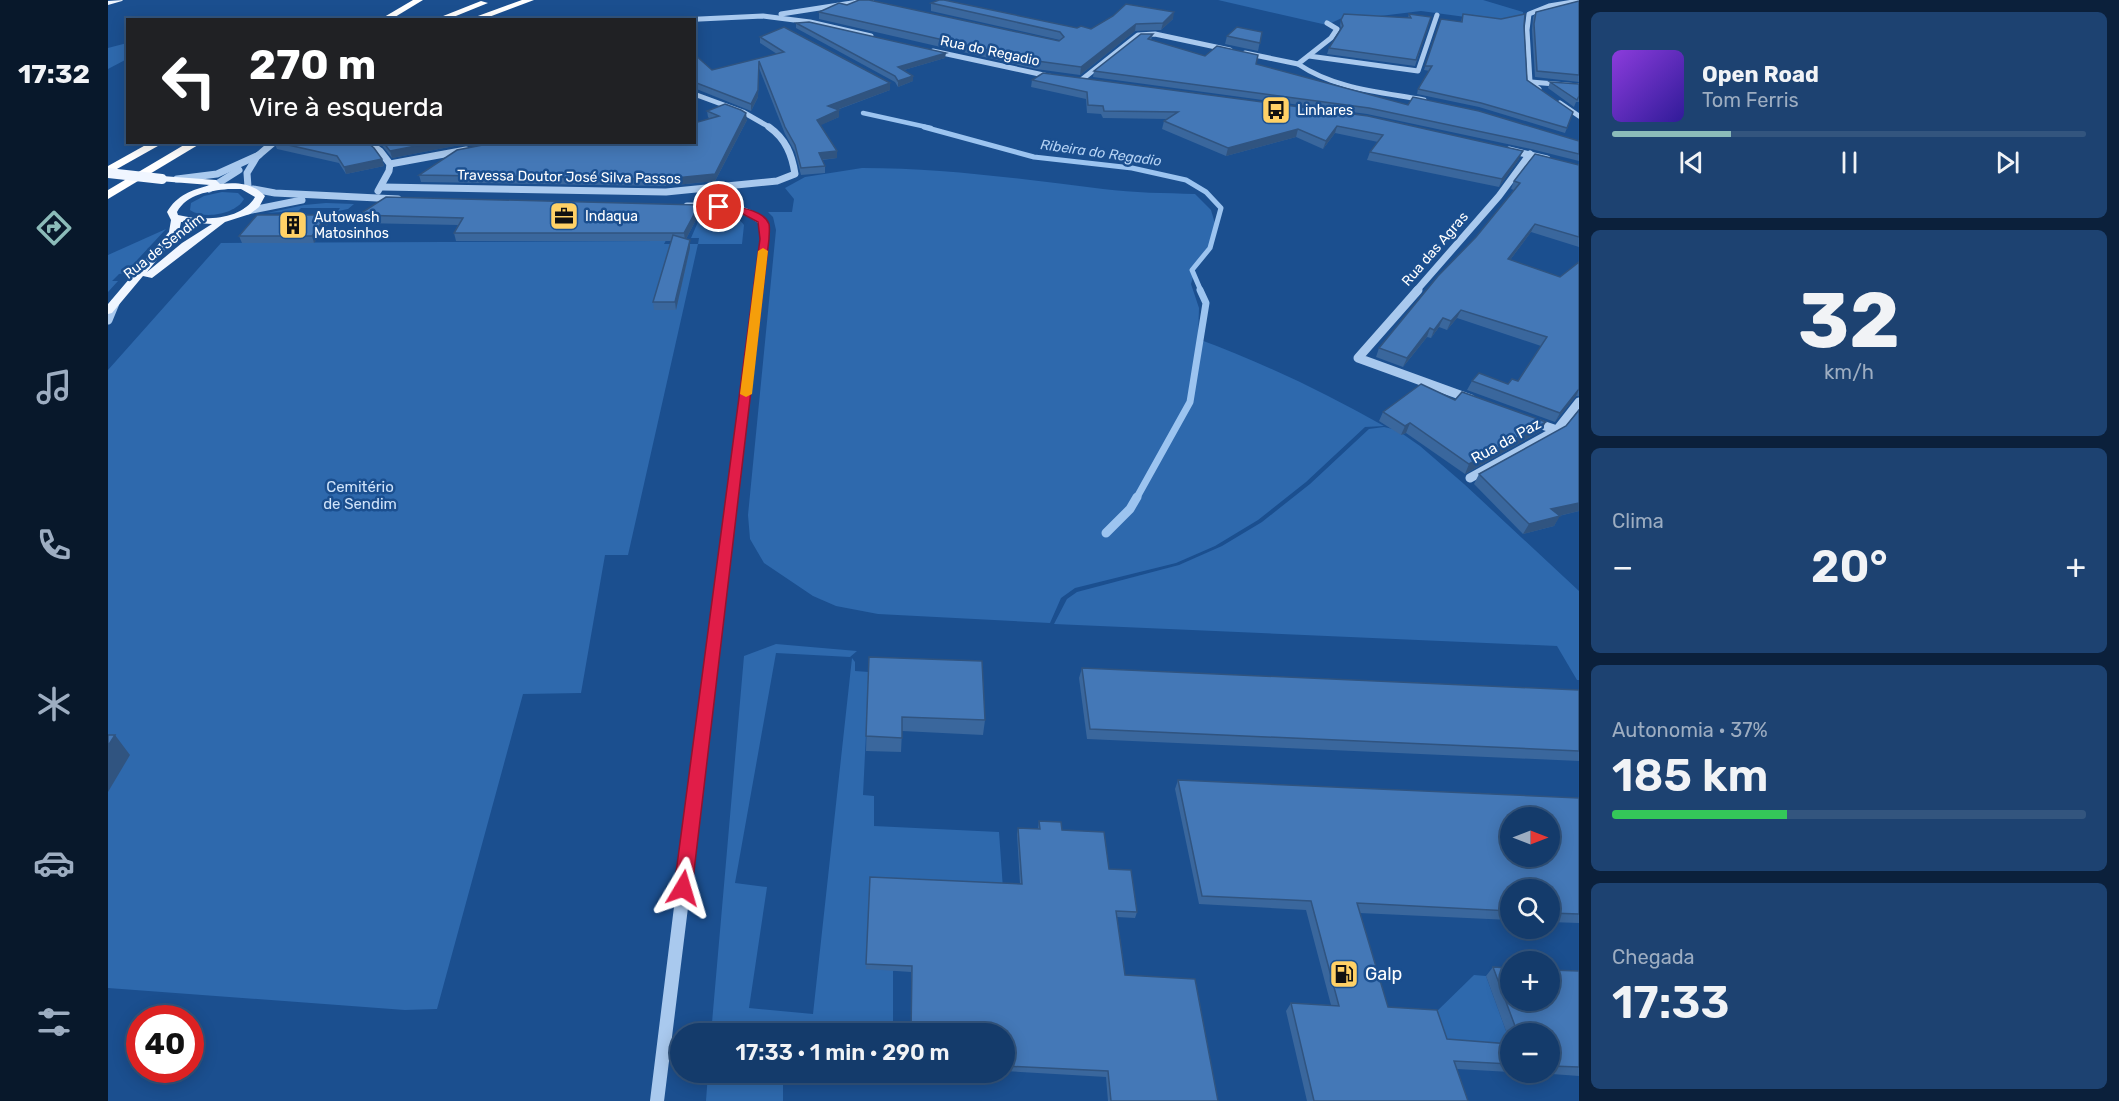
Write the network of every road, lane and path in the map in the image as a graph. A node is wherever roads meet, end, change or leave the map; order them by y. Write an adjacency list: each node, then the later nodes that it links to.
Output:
1 (120, 0): 8 (main road)
2 (419, 0): 12 (highway)
3 (495, 0): 13 (highway)
4 (530, 0): 14 (highway)
5 (864, 1): 7 (street); 9 (street)
6 (1579, 1): 26 (street)
7 (873, 2)
8 (108, 3)
9 (813, 10): 11 (street); 16 (street)
10 (1437, 15): 21 (street)
11 (763, 16): 15 (street); 16 (street); 18 (street)
12 (387, 18)
13 (443, 18)
14 (477, 18)
15 (696, 19)
16 (810, 22): 19 (street)
17 (1327, 23): 21 (street)
18 (783, 27)
19 (883, 39)
20 (928, 50): 23 (street, Rua do Regadio)
21 (1309, 56): 22 (street)
22 (1298, 64): 25 (street); 32 (street)
23 (1057, 78)
24 (1069, 80): 25 (street)
25 (1080, 81): 27 (street)
26 (1530, 82): 28 (street); 29 (street)
27 (1091, 83)
28 (1579, 86)
29 (1544, 92)
30 (696, 95): 48 (street, Travessa Doutor José Silva Passos)
31 (1553, 98): 33 (street)
32 (1434, 102)
33 (1579, 116)
34 (157, 144): 44 (highway)
35 (195, 144): 50 (highway)
36 (272, 144): 41 (street)
37 (370, 144): 43 (street)
38 (1497, 147): 40 (street)
39 (476, 148): 43 (street)
40 (1530, 154): 42 (street); 61 (street, Rua das Agras)
41 (259, 155): 45 (street); 46 (street); 47 (street)
42 (1560, 162)
43 (390, 164): 48 (street)
44 (108, 172): 45 (main road, bridge)
45 (162, 179): 46 (main road); 54 (main road, Rua de Sendim)
46 (219, 184): 47 (main road); 49 (street)
47 (247, 187): 49 (main road); 51 (street); 56 (main road)
48 (382, 187): 52 (street)
49 (208, 189): 54 (main road)
50 (108, 195)
51 (347, 198): 52 (street); 56 (street)
52 (372, 198): 53 (street)
53 (410, 199)
54 (178, 202): 57 (main road, Rua de Sendim)
55 (673, 206): 66 (street)
56 (247, 211): 58 (main road)
57 (175, 217): 58 (main road); 59 (main road, Rua de Sendim)
58 (233, 217): 59 (main road, Rua de Sendim)
59 (112, 307): 60 (street, Rua de Sendim)
60 (108, 320)
61 (1479, 402)
62 (1579, 402): 64 (street, Rua da Paz)
63 (1524, 418): 64 (street)
64 (1557, 430): 65 (street, Rua da Paz)
65 (1470, 478)
66 (657, 1101)

